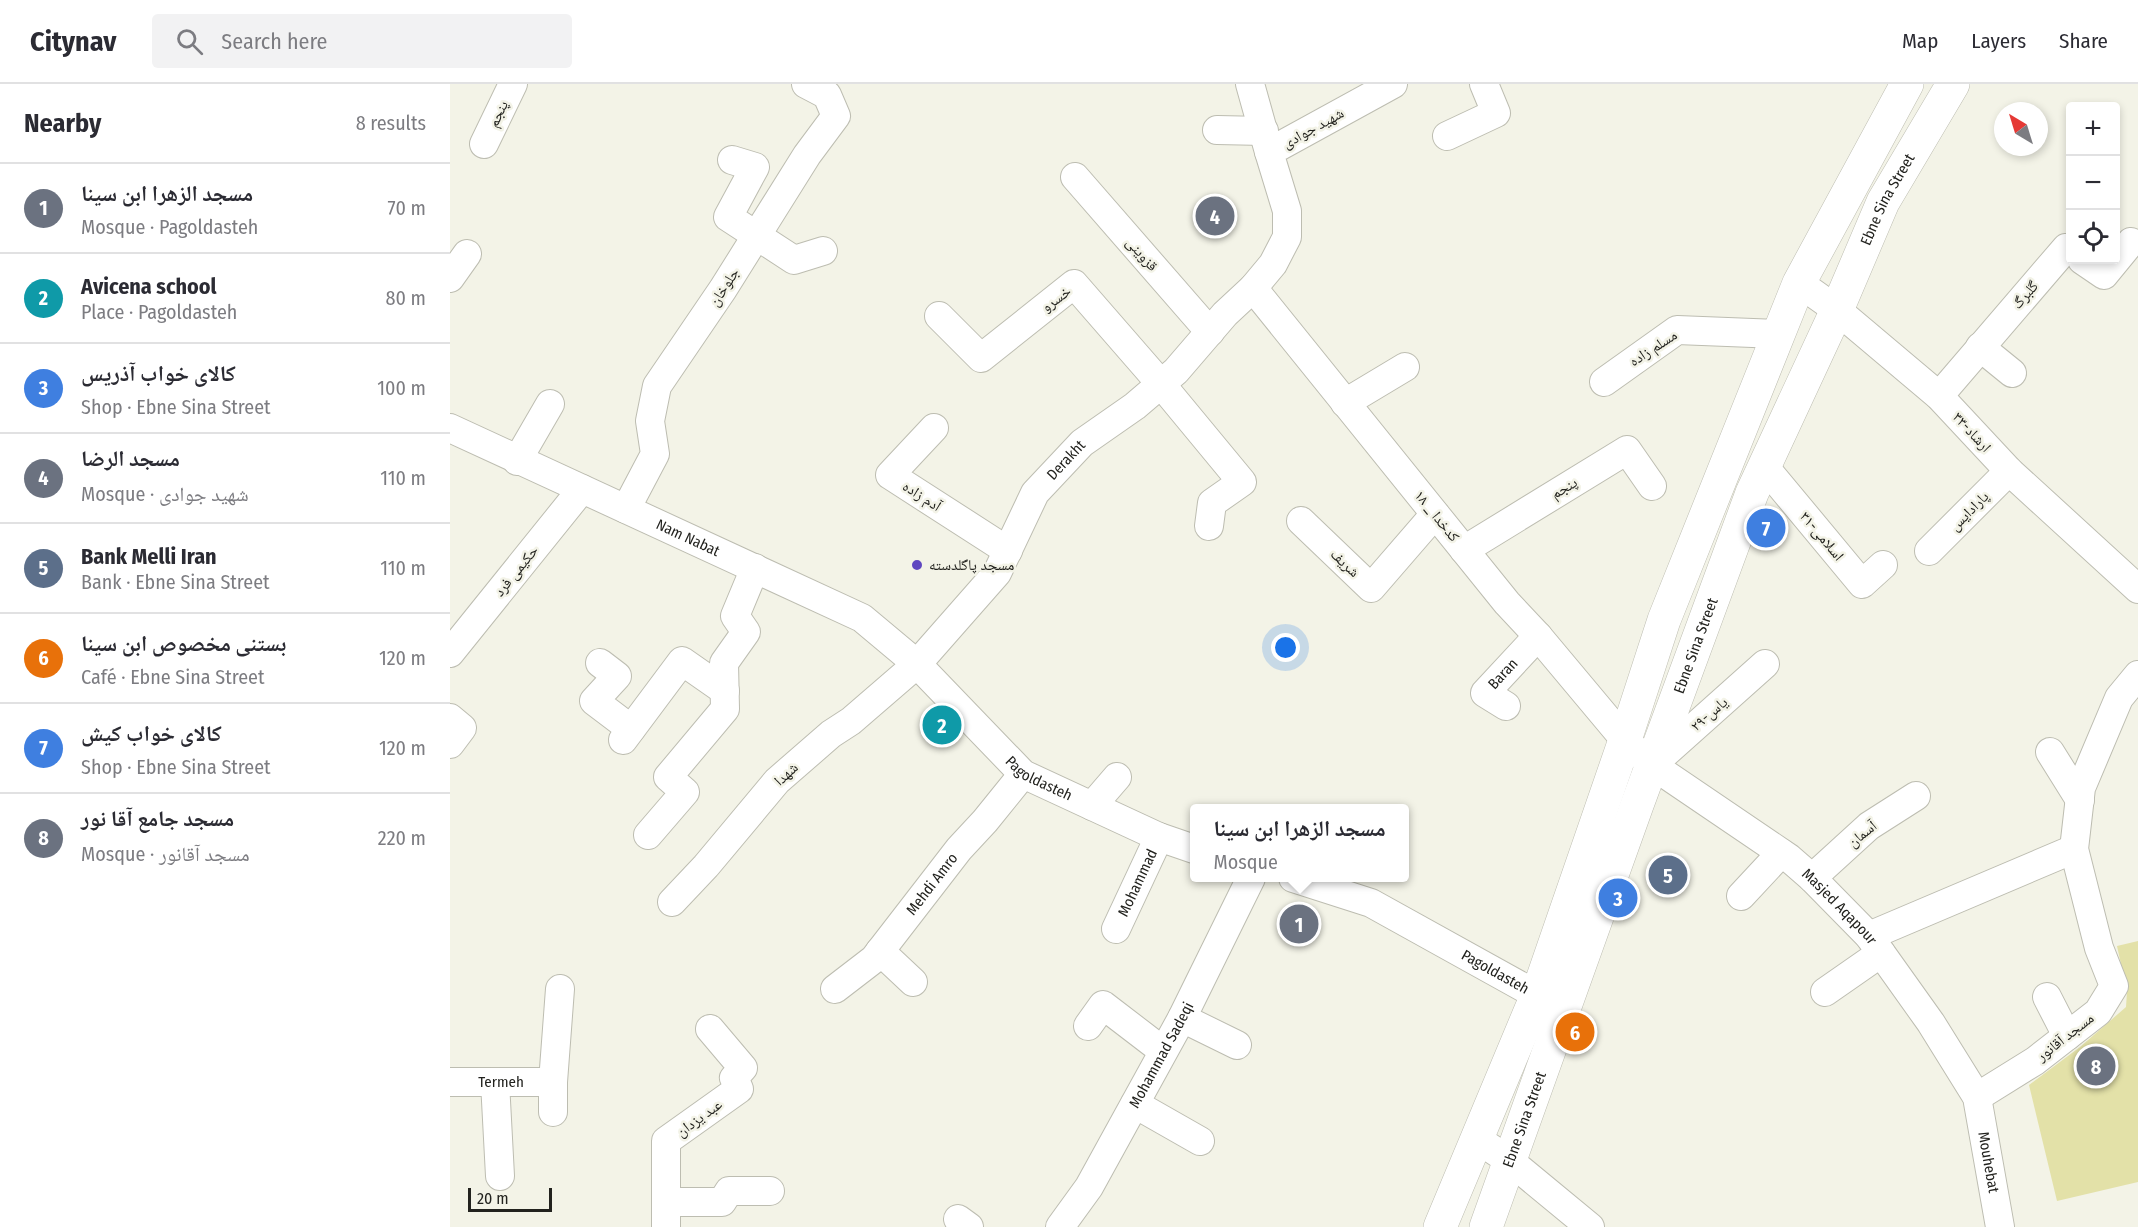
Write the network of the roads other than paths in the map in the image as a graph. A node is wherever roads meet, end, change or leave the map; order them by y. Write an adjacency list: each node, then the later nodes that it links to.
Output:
1 (513, 84): 11 (street, پنجم)
2 (806, 84): 14 (street, جلوخان)
3 (1250, 84): 10 (street)
4 (1394, 84): 10 (street, شهید جوادی)
5 (1484, 84): 9 (street)
6 (1907, 84): 23 (main road, Ebne Sina Street)
7 (1953, 84): 25 (main road, Ebne Sina Street)
8 (1217, 130): 10 (street)
9 (1447, 136)
10 (1267, 141): 24 (street, شهید جوادی)
11 (484, 144)
12 (732, 160): 14 (street)
13 (1075, 177): 27 (street, قزوینی)
14 (757, 235): 17 (street); 44 (street, جلوخان)
15 (2132, 242): 19 (street)
16 (2066, 248): 29 (street, گلبرگ)
17 (823, 251)
18 (467, 254): 22 (street)
19 (2120, 256)
20 (2088, 264): 21 (street)
21 (2113, 264)
22 (450, 278)
23 (1799, 283): 25 (street, ۳۳-ارشاد); 28 (main road, Ebne Sina Street)
24 (1253, 288): 27 (street, Derakht); 35 (street, ۱۸ _ کدخدا)
25 (1837, 310): 34 (street, ۳۳-ارشاد); 40 (main road, Ebne Sina Street)
26 (939, 316): 33 (street, خسرو)
27 (1210, 332): 33 (street, Derakht)
28 (1778, 334): 32 (street, مسلم زاده); 63 (main road, Ebne Sina Street)
29 (1980, 347): 31 (street); 34 (street, گلبرگ)
30 (1405, 367): 35 (street)
31 (2012, 373)
32 (1604, 382)
33 (1161, 384): 47 (street); 49 (street, Derakht)
34 (1939, 396): 41 (street, ۳۳-ارشاد)
35 (1345, 403): 45 (street, ۱۸ _ کدخدا)
36 (550, 404): 39 (street)
37 (450, 428): 39 (street, Nam Nabat)
38 (934, 428): 49 (street, آدم زاده)
39 (517, 461): 43 (street, Nam Nabat)
40 (1764, 466): 51 (street, ۳۱-اسلامی); 66 (main road, Ebne Sina Street)
41 (2009, 471): 50 (street, پارادایس); 53 (street, ۳۳-ارشاد)
42 (1652, 486): 48 (street, پنجم)
43 (582, 489): 44 (street, Nam Nabat); 55 (street, حکیمی فرد)
44 (626, 509): 52 (street, Nam Nabat)
45 (1435, 514): 46 (street, شریف); 48 (street, ۱۸ _ کدخدا)
46 (1300, 521)
47 (1209, 526)
48 (1464, 550): 54 (street, ۱۸ _ کدخدا)
49 (1008, 551): 57 (street, Derakht)
50 (1929, 551)
51 (1883, 565)
52 (755, 568): 57 (street, Nam Nabat); 60 (street)
53 (2138, 589)
54 (1538, 636): 61 (street, Baran); 63 (street, ۱۸ _ کدخدا)
55 (450, 653)
56 (600, 663): 60 (street)
57 (917, 664): 67 (street, Pagoldasteh); 81 (street, شهدا)
58 (1765, 664): 66 (street, ۲۹-یاس)
59 (2138, 675): 70 (street, مسجد آقانور)
60 (725, 691): 72 (street)
61 (1506, 706)
62 (450, 718): 64 (street)
63 (1625, 740): 66 (street, ۱۸ _ کدخدا); 90 (main road, Ebne Sina Street)
64 (450, 744)
65 (2049, 752): 70 (street)
66 (1652, 765): 76 (street, Masjed Aqapour); 90 (main road, Ebne Sina Street)
67 (1023, 774): 71 (street, Pagoldasteh); 84 (street, Mehdi Amro)
68 (1117, 777): 71 (street)
69 (1916, 796): 77 (street, آسمان)
70 (2080, 800): 75 (street, مسجد آقانور)
71 (1092, 806): 73 (street, Pagoldasteh)
72 (648, 835)
73 (1159, 837): 74 (street, Pagoldasteh); 82 (street, Mohammad)
74 (1190, 848)
75 (2074, 849): 83 (street); 94 (street, مسجد آقانور)
76 (1781, 853): 77 (street, Masjed Aqapour); 80 (street)
77 (1812, 878): 83 (street, Masjed Aqapour)
78 (1249, 882): 91 (street, Mohammad Sadeqi)
79 (1305, 882): 90 (street, Pagoldasteh)
80 (1740, 897)
81 (672, 902)
82 (1116, 928)
83 (1875, 944): 88 (street); 100 (street, Masjed Aqapour)
84 (880, 951): 85 (street); 87 (street, Mehdi Amro)
85 (913, 982)
86 (560, 989): 99 (street)
87 (835, 989)
88 (1825, 992)
89 (2047, 997): 94 (street)
90 (1550, 1004): 103 (main road, Ebne Sina Street); 105 (main road, Ebne Sina Street)
91 (1182, 1018): 95 (street); 96 (street, Mohammad Sadeqi)
92 (1088, 1026): 96 (street)
93 (710, 1029): 108 (street, عبد یزدان)
94 (2067, 1036): 100 (street, مسجد آقانور)
95 (1237, 1045)
96 (1163, 1051): 101 (street, Mohammad Sadeqi)
97 (450, 1082): 98 (street, Termeh)
98 (495, 1082): 99 (street, Termeh); 106 (street)
99 (553, 1082): 102 (street)
100 (1977, 1097): 113 (street, Mouhebat)
101 (1135, 1104): 104 (street); 109 (street, Mohammad Sadeqi)
102 (553, 1112)
103 (1477, 1139): 105 (street); 110 (main road, Ebne Sina Street)
104 (1200, 1141)
105 (1510, 1161): 111 (main road, Ebne Sina Street); 112 (street)
106 (500, 1176)
107 (770, 1191): 108 (street)
108 (666, 1214)
109 (1060, 1227)
110 (1440, 1227)
111 (1486, 1227)
112 (1590, 1227)
113 (2000, 1227)

